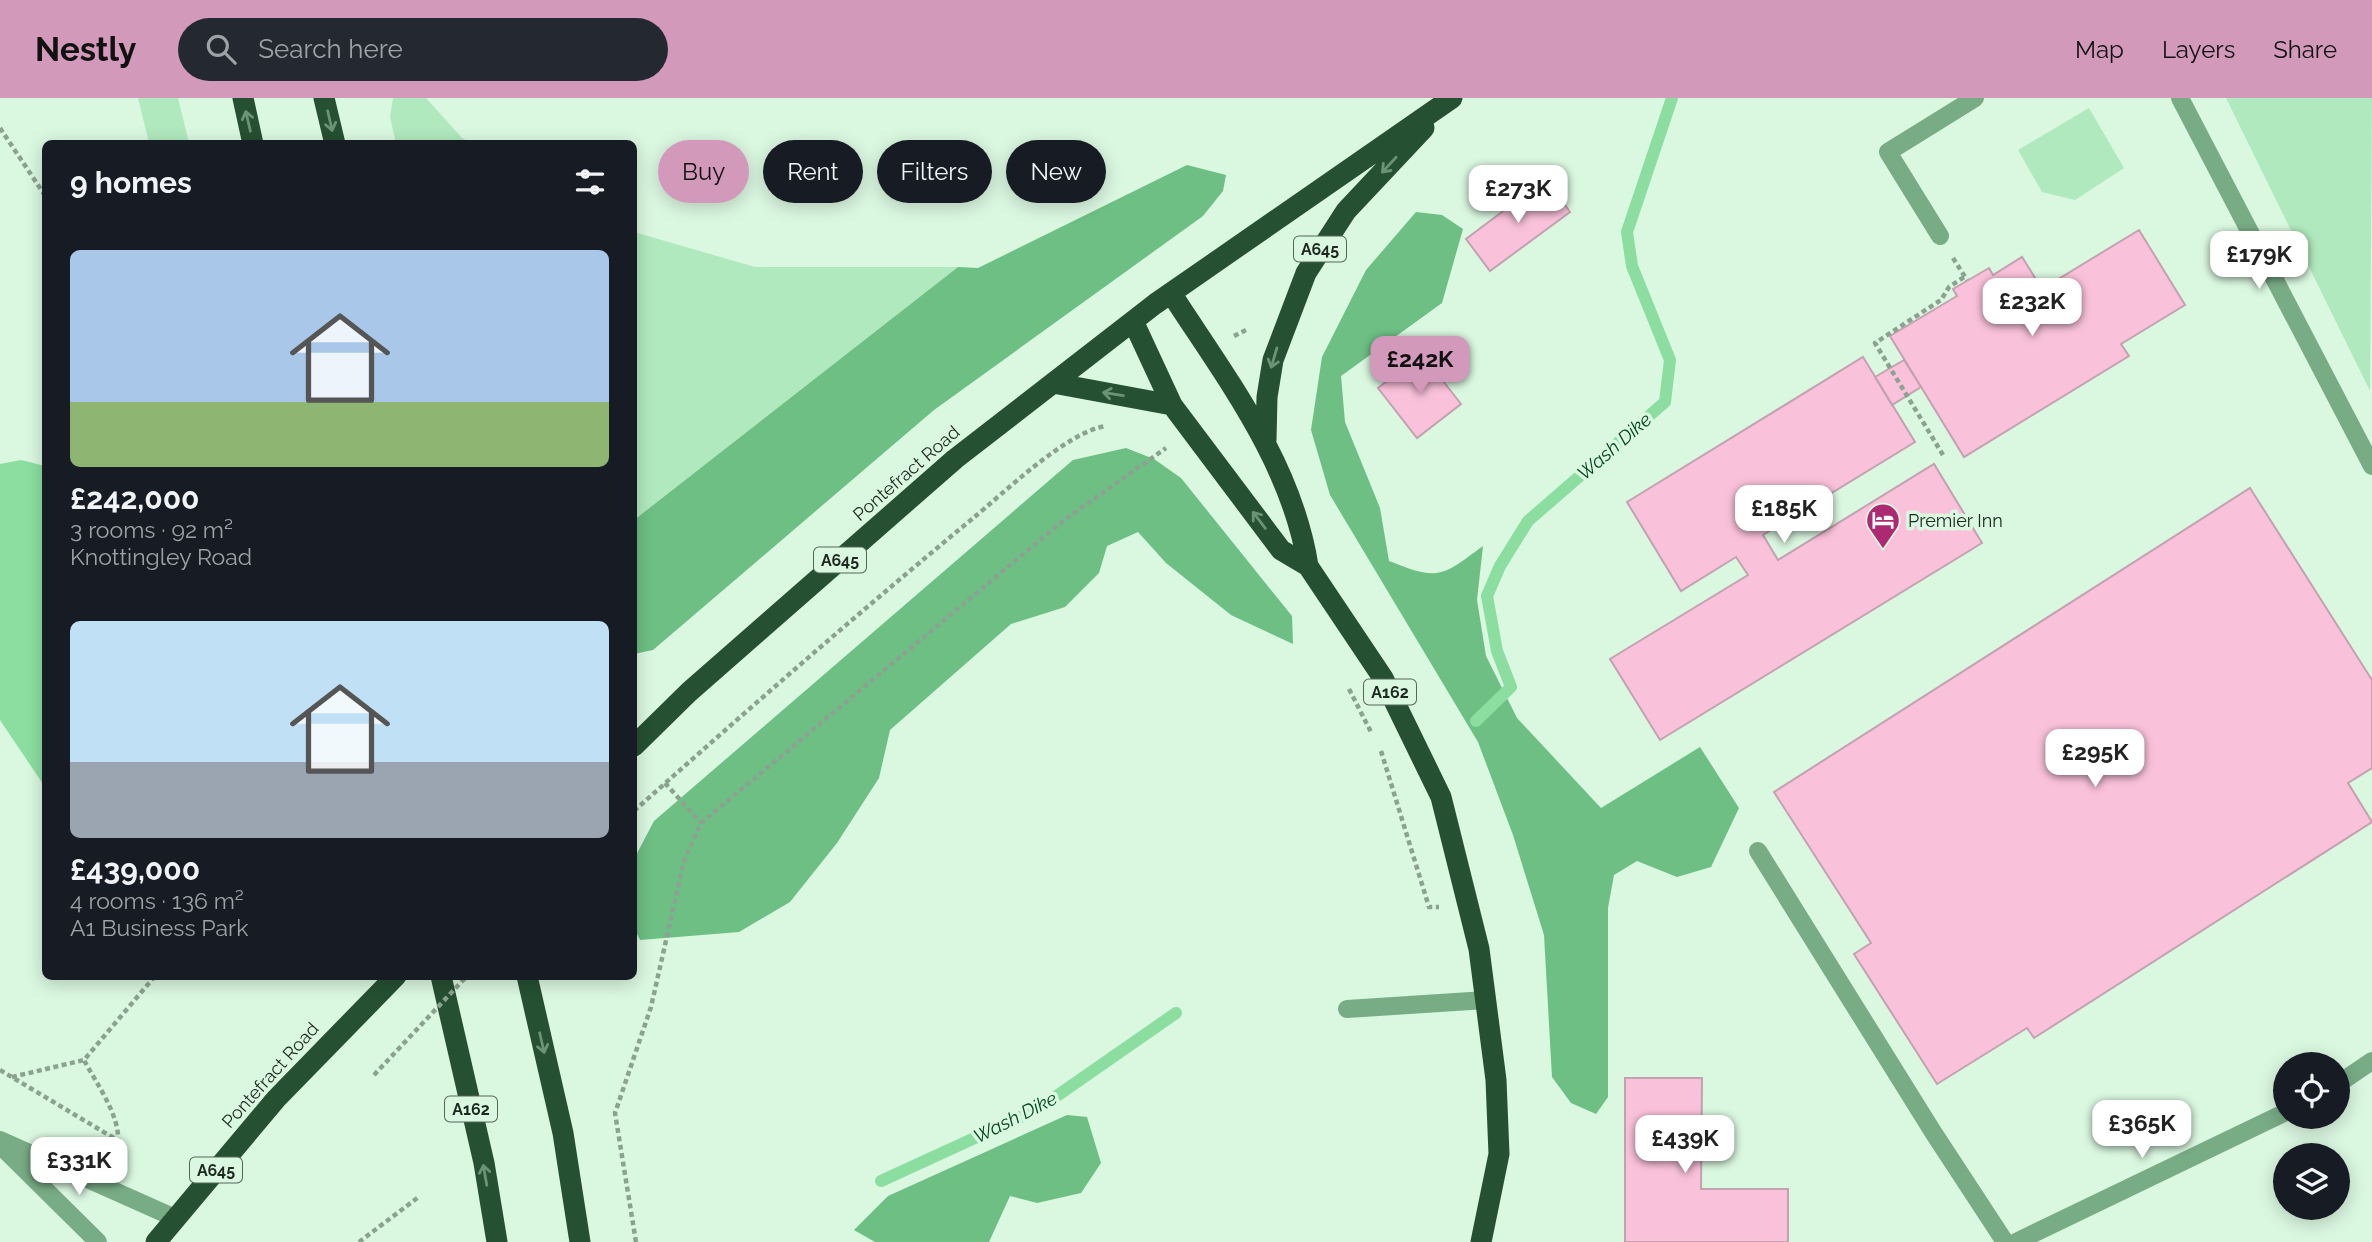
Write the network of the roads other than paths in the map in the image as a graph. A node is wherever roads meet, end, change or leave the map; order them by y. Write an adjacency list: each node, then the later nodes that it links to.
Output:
1 (243, 98): 6 (highway, one-way to 1)
2 (324, 98): 7 (highway, one-way to 7)
3 (1452, 98): 9 (highway, A645); 13 (highway, A645, one-way to 13)
4 (1975, 98): 8 (street)
5 (2180, 98): 14 (street)
6 (252, 140)
7 (334, 140)
8 (1940, 236)
9 (1163, 298): 10 (highway, Pontefract Road / A645); 13 (highway, A162)
10 (1133, 321): 11 (highway, Pontefract Road / A645); 12 (highway, A162)
11 (1053, 383): 12 (highway, one-way to 11); 16 (highway, Pontefract Road / A645)
12 (1172, 405): 15 (highway, A162, one-way to 12)
13 (1266, 440): 15 (highway, A162)
14 (2372, 466)
15 (1308, 566): 21 (highway, A162)
16 (637, 743)
17 (1758, 851): 33 (street)
18 (392, 980): 27 (highway, Pontefract Road / A645)
19 (442, 980): 30 (highway, A162, one-way to 19)
20 (528, 980): 31 (highway, one-way to 31)
21 (1486, 1000): 22 (street); 32 (highway, A162)
22 (1346, 1009)
23 (2372, 1061): 24 (street)
24 (2350, 1076)
25 (2273, 1118): 34 (street)
26 (0, 1142): 27 (street); 28 (street)
27 (175, 1218): 29 (highway, Pontefract Road / A645)
28 (98, 1242)
29 (156, 1242)
30 (497, 1242)
31 (580, 1242)
32 (1481, 1242)
33 (2006, 1242)
34 (2017, 1242)

